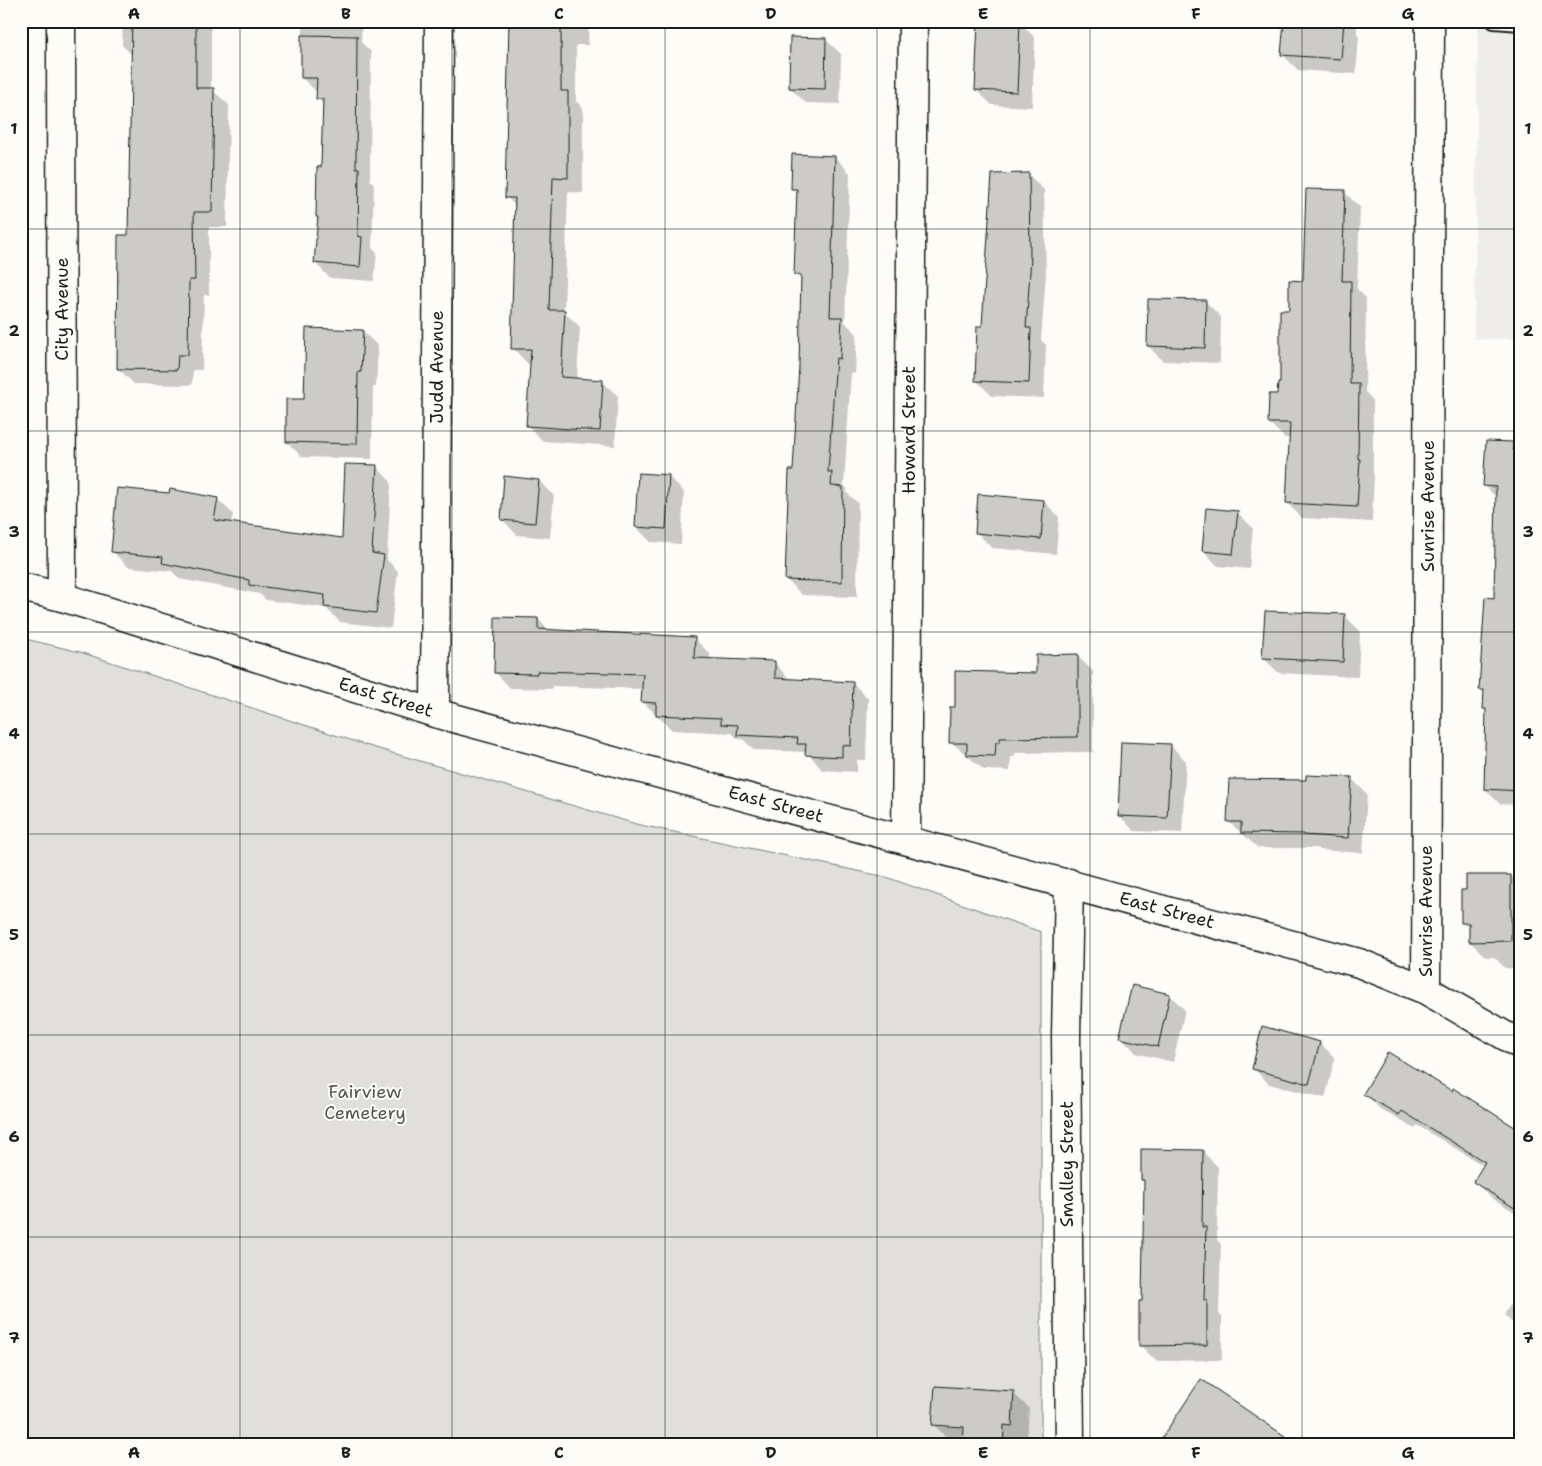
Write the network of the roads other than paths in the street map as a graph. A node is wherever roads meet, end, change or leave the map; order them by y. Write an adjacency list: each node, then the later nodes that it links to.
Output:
1 (61, 21): 8 (street, City Avenue)
2 (439, 21): 9 (street, Judd Avenue)
3 (913, 21): 10 (street, Howard Street)
4 (1430, 21): 12 (street, Sunrise Avenue)
5 (1494, 21): 6 (lane)
6 (1521, 23)
7 (21, 587): 8 (street, East Street)
8 (62, 597): 9 (street, East Street)
9 (435, 713): 10 (street, East Street)
10 (906, 839): 11 (street, East Street)
11 (1069, 883): 12 (street, East Street); 14 (street, Smalley Street)
12 (1426, 990): 13 (street, East Street)
13 (1521, 1045)
14 (1070, 1445)

